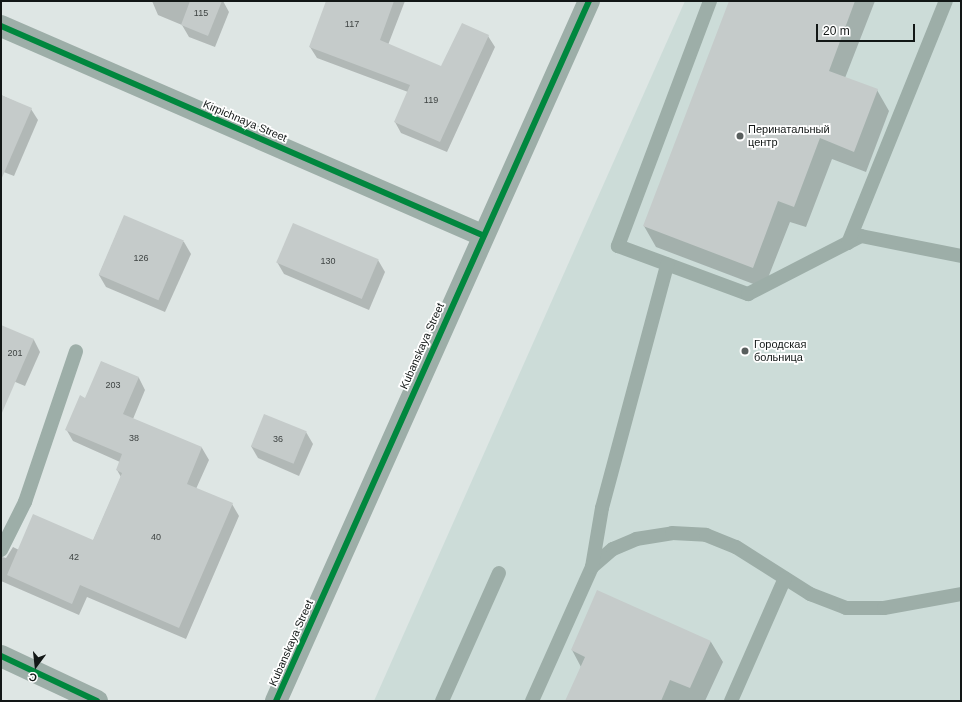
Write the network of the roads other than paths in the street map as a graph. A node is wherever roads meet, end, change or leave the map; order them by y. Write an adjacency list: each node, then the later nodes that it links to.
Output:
1 (589, 1): 5 (street, Kubanskaya Street)
2 (710, 1): 8 (lane)
3 (946, 1): 6 (lane)
4 (1, 26): 5 (street, Kirpichnaya Street)
5 (482, 235): 17 (street, Kubanskaya Street)
6 (848, 243): 7 (lane); 8 (lane)
7 (961, 256)
8 (667, 265): 11 (lane)
9 (76, 351): 10 (lane)
10 (1, 550)
11 (592, 567): 13 (lane); 19 (lane)
12 (499, 573): 18 (lane)
13 (784, 578): 14 (lane); 20 (lane)
14 (961, 594)
15 (1, 656): 16 (street)
16 (97, 701)
17 (276, 701)
18 (442, 701)
19 (532, 701)
20 (731, 701)

